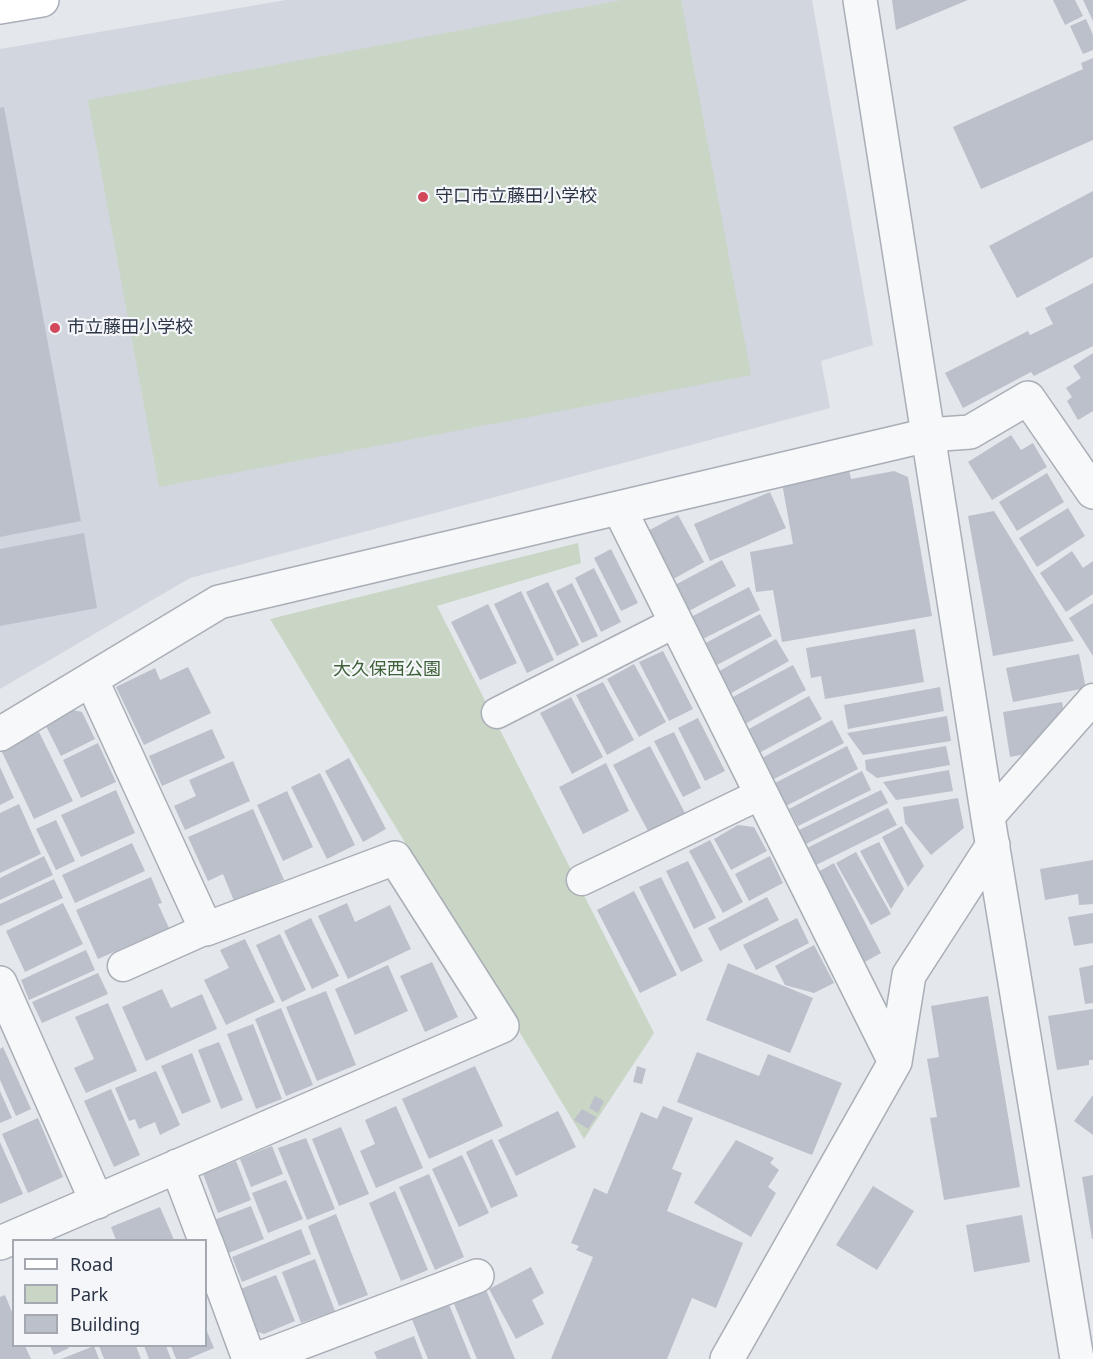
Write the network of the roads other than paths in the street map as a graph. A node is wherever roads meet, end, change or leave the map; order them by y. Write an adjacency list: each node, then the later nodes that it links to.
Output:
1 (42, 0): 3 (street)
2 (860, 0): 4 (street)
3 (0, 8)
4 (928, 435): 5 (street); 6 (street); 13 (street)
5 (1093, 492)
6 (619, 508): 7 (street); 8 (street)
7 (676, 622): 10 (lane); 12 (street)
8 (91, 679): 11 (street); 15 (street)
9 (1093, 699): 13 (lane)
10 (497, 713)
11 (0, 734)
12 (761, 794): 14 (lane); 18 (street)
13 (990, 832): 18 (street); 28 (street)
14 (582, 880)
15 (206, 929): 16 (lane); 19 (street)
16 (123, 966)
17 (3, 1000): 20 (street)
18 (895, 1062): 27 (street)
19 (177, 1166): 20 (street); 21 (street)
20 (97, 1202): 22 (street)
21 (204, 1239)
22 (0, 1243)
23 (207, 1246): 25 (street)
24 (477, 1276): 26 (street)
25 (249, 1359)
26 (258, 1359)
27 (728, 1359)
28 (1077, 1359)

